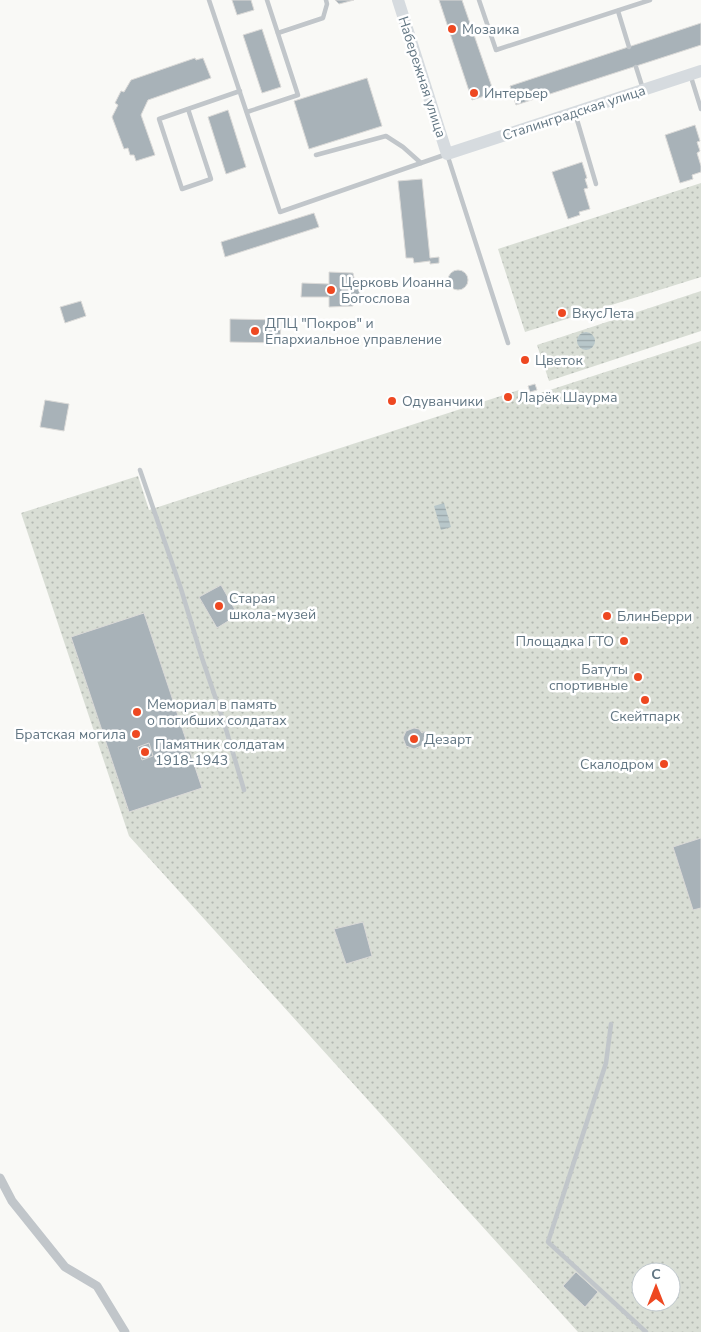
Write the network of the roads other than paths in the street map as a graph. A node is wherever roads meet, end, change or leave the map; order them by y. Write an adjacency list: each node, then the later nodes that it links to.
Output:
1 (209, 0): 13 (lane)
2 (267, 0): 8 (lane)
3 (326, 0): 8 (lane)
4 (398, 0): 18 (street, Набережная улица)
5 (479, 0): 7 (lane)
6 (650, 0): 7 (lane)
7 (618, 11): 9 (lane)
8 (278, 33): 16 (lane)
9 (629, 47)
10 (636, 67): 12 (lane)
11 (696, 73): 12 (street, Сталинградская улица); 15 (lane)
12 (643, 90): 17 (street, Сталинградская улица)
13 (240, 91): 14 (lane); 16 (lane)
14 (188, 109): 14 (lane)
15 (701, 109)
16 (248, 112): 20 (lane)
17 (574, 112): 18 (street, Сталинградская улица); 21 (lane)
18 (447, 154): 20 (lane); 22 (lane)
19 (316, 155): 20 (lane)
20 (421, 163)
21 (596, 184)
22 (508, 343)
23 (140, 470): 24 (lane)
24 (244, 790)
25 (611, 1024): 28 (lane)
26 (0, 1178): 27 (street)
27 (126, 1332)
28 (646, 1332)

